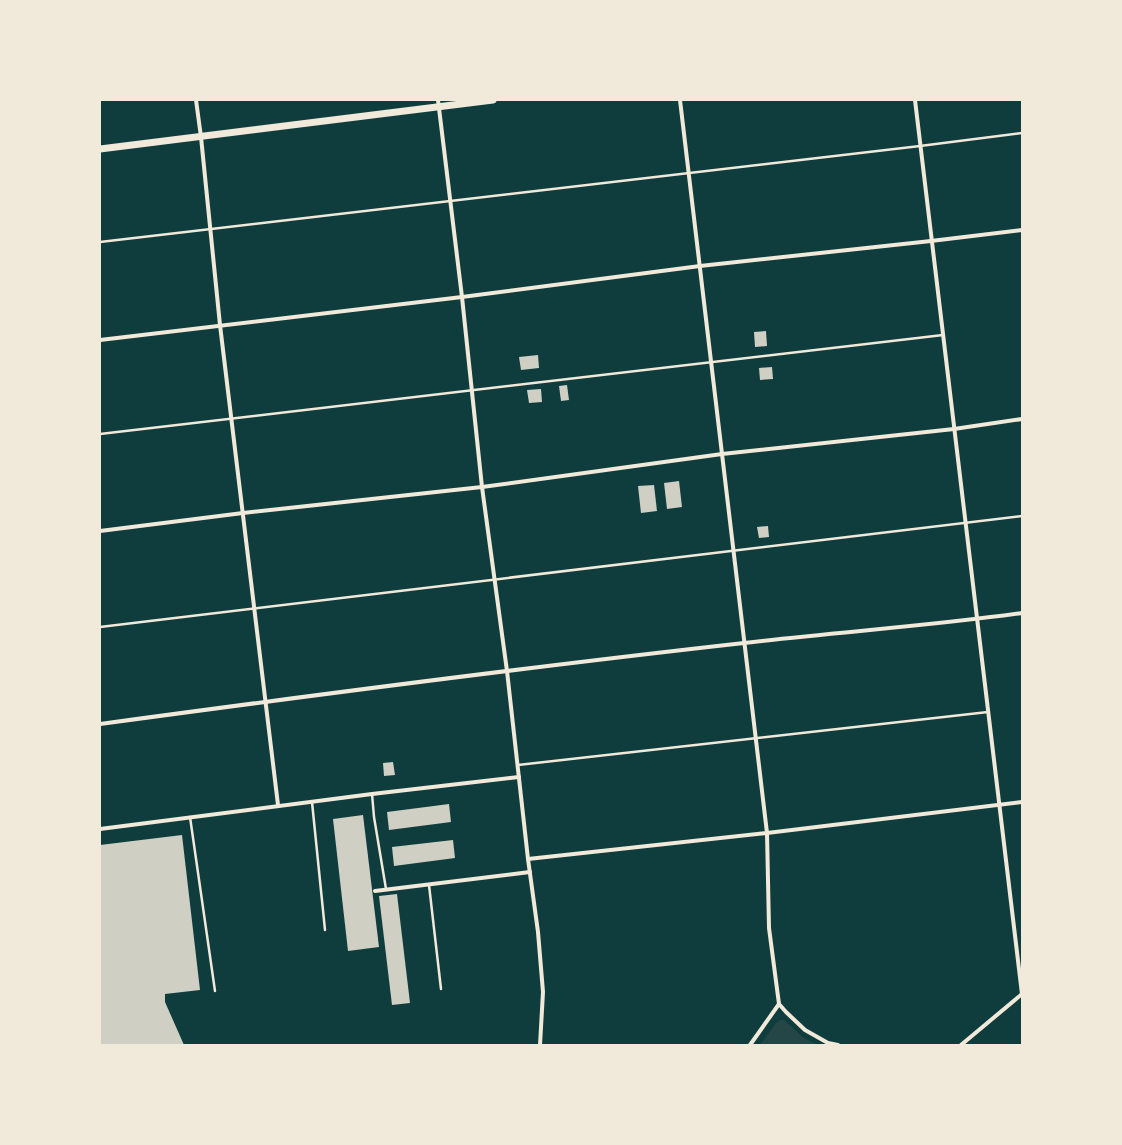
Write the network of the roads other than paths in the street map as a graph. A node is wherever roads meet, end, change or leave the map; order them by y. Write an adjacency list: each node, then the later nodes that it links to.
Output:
1 (196, 100): 7 (street)
2 (493, 100): 5 (street)
3 (680, 100): 10 (street)
4 (914, 100): 8 (street)
5 (438, 103): 7 (street); 11 (street)
6 (1022, 133): 8 (lane)
7 (201, 137): 9 (street); 12 (street)
8 (920, 146): 10 (lane); 14 (street)
9 (100, 149)
10 (689, 173): 11 (lane); 16 (street)
11 (450, 201): 12 (lane); 17 (street)
12 (211, 229): 15 (lane); 18 (street)
13 (1022, 230): 14 (street)
14 (931, 241): 16 (street); 19 (street)
15 (100, 242)
16 (700, 266): 17 (street); 21 (street)
17 (462, 297): 18 (street); 22 (street)
18 (220, 325): 20 (street); 23 (street)
19 (943, 335): 21 (lane); 25 (street)
20 (100, 340)
21 (711, 362): 22 (lane); 27 (street)
22 (472, 390): 23 (lane); 28 (street)
23 (232, 419): 26 (lane); 29 (street)
24 (1022, 419): 25 (street)
25 (954, 429): 27 (street); 31 (street)
26 (100, 434)
27 (722, 454): 28 (street); 33 (street)
28 (482, 487): 29 (street); 34 (street)
29 (242, 513): 32 (street); 35 (street)
30 (1022, 516): 31 (lane)
31 (965, 522): 33 (lane); 37 (street)
32 (100, 531)
33 (734, 550): 34 (lane); 39 (street)
34 (495, 580): 35 (lane); 40 (street)
35 (254, 608): 38 (lane); 41 (street)
36 (1022, 613): 37 (street)
37 (977, 619): 39 (street); 42 (street)
38 (100, 627)
39 (745, 643): 40 (street); 44 (street)
40 (507, 671): 41 (street); 45 (street)
41 (266, 702): 43 (street); 50 (street)
42 (988, 712): 44 (lane); 51 (street)
43 (100, 724)
44 (756, 738): 45 (lane); 54 (street)
45 (518, 765): 46 (street)
46 (519, 778): 47 (street); 55 (street)
47 (372, 794): 48 (street); 58 (lane)
48 (312, 801): 50 (street); 60 (lane)
49 (1022, 802): 51 (street)
50 (278, 805): 52 (street)
51 (999, 805): 54 (street); 63 (street)
52 (190, 817): 53 (street); 62 (lane)
53 (100, 829)
54 (768, 833): 55 (street); 64 (street)
55 (528, 859): 56 (street)
56 (530, 872): 57 (street); 65 (street)
57 (429, 884): 58 (street); 61 (lane)
58 (386, 889): 59 (street)
59 (375, 891)
60 (325, 930)
61 (441, 989)
62 (214, 991)
63 (1022, 994): 68 (street)
64 (779, 1004): 66 (street); 67 (street)
65 (540, 1045)
66 (750, 1045)
67 (838, 1045)
68 (961, 1045)

